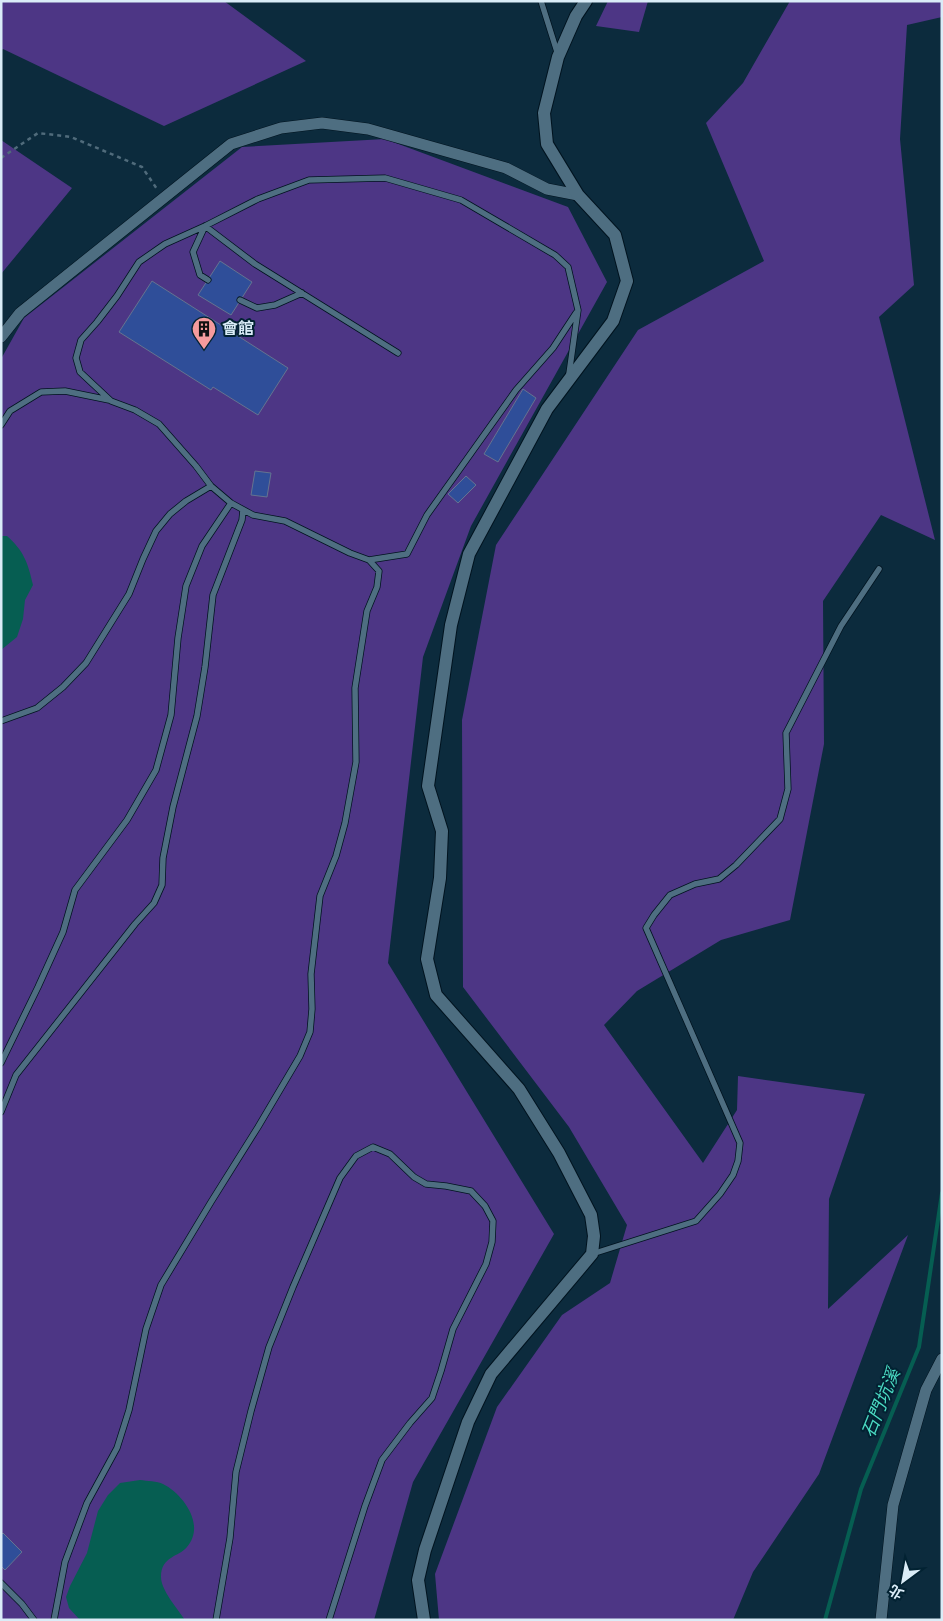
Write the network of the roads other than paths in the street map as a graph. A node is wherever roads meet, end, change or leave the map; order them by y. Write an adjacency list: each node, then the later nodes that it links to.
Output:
1 (541, 1): 3 (lane)
2 (586, 1): 3 (street)
3 (558, 57): 4 (street)
4 (578, 195): 10 (street); 12 (street)
5 (205, 226): 6 (lane); 7 (lane); 9 (lane); 13 (lane)
6 (208, 280)
7 (302, 293): 8 (lane); 11 (lane)
8 (240, 300)
9 (578, 310): 12 (lane); 18 (lane)
10 (1, 337)
11 (398, 353)
12 (568, 381): 23 (street)
13 (111, 401): 14 (lane); 15 (lane)
14 (1, 425)
15 (211, 486): 16 (lane); 20 (lane)
16 (231, 503): 17 (lane); 21 (lane)
17 (243, 510): 18 (lane); 22 (lane)
18 (369, 560): 27 (lane)
19 (879, 569): 23 (lane)
20 (1, 721)
21 (1, 1063)
22 (1, 1112)
23 (592, 1254): 30 (street)
24 (942, 1359): 31 (street)
25 (1, 1584): 26 (lane)
26 (34, 1620)
27 (54, 1620)
28 (216, 1620): 29 (lane)
29 (329, 1620)
30 (424, 1620)
31 (881, 1620)

